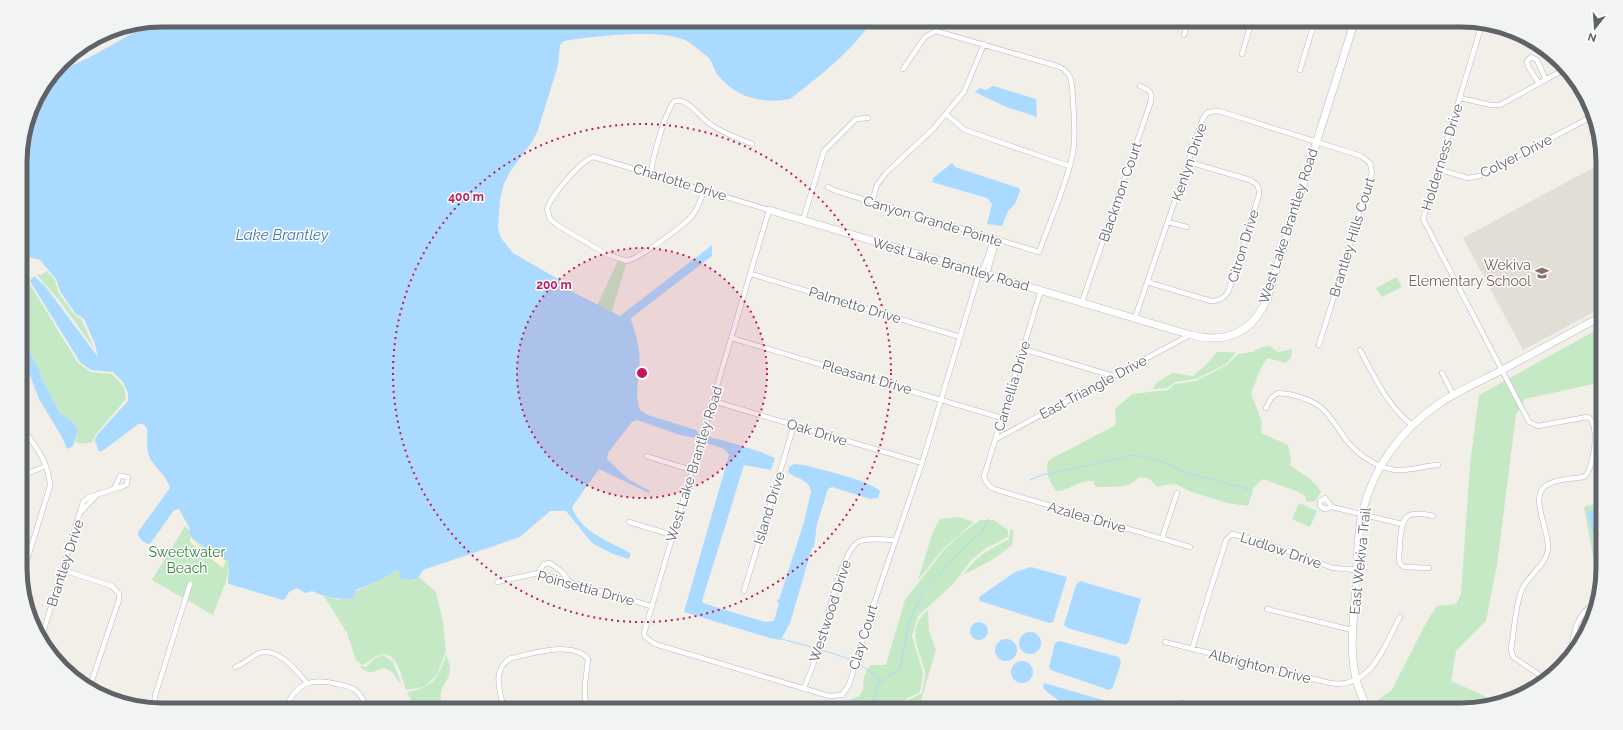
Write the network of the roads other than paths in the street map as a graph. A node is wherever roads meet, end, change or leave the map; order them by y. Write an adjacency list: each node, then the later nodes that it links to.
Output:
1 (1186, 27): 6 (street)
2 (1250, 27): 8 (street)
3 (1313, 27): 10 (street)
4 (1352, 27): 19 (street, West Lake Brantley Road)
5 (1481, 29): 15 (street, Holderness Drive)
6 (1184, 35)
7 (984, 44): 9 (street); 16 (street); 22 (street)
8 (1242, 54)
9 (903, 69)
10 (1300, 70)
11 (1560, 72): 12 (street)
12 (1546, 80): 13 (street); 13 (street)
13 (1539, 84): 15 (street)
14 (1140, 86): 37 (street, Blackmon Court)
15 (1460, 98): 23 (street, Holderness Drive)
16 (946, 114): 22 (street); 27 (street)
17 (868, 118): 29 (street)
18 (1588, 118): 23 (street, Colyer Drive)
19 (1315, 142): 21 (street, Kenlyn Drive); 40 (street, West Lake Brantley Road); 43 (street, Brantley Hills Court)
20 (752, 144): 24 (street)
21 (1189, 162): 30 (street, Kenlyn Drive); 35 (street, Citron Drive)
22 (1069, 166): 32 (street, Canyon Grande Pointe)
23 (1438, 169): 46 (street, Holderness Drive)
24 (651, 173): 26 (street, Charlotte Drive); 26 (street, Charlotte Drive)
25 (828, 187): 27 (street, Canyon Grande Pointe)
26 (704, 190): 28 (street, Charlotte Drive)
27 (872, 202): 32 (street, Canyon Grande Pointe)
28 (769, 210): 29 (street, West Lake Brantley Road); 33 (street, West Lake Brantley Road)
29 (803, 220): 34 (street, West Lake Brantley Road)
30 (1168, 222): 31 (street); 35 (street, Kenlyn Drive)
31 (1187, 227)
32 (995, 239): 34 (street)
33 (751, 274): 41 (street, Palmetto Drive); 42 (street, West Lake Brantley Road)
34 (985, 274): 36 (street, West Lake Brantley Road); 41 (street)
35 (1147, 282): 38 (street, Kenlyn Drive)
36 (1041, 290): 37 (street, West Lake Brantley Road); 44 (street, Camellia Drive)
37 (1082, 302): 38 (street, West Lake Brantley Road)
38 (1135, 318): 40 (street, West Lake Brantley Road)
39 (1596, 319): 46 (street, East Wekiva Trail)
40 (1191, 335): 48 (street, East Triangle Drive)
41 (960, 337): 50 (street)
42 (731, 338): 50 (street, Pleasant Drive); 51 (street, West Lake Brantley Road)
43 (1320, 345)
44 (1023, 349): 48 (street); 53 (street, Camellia Drive)
45 (1360, 350): 55 (street)
46 (1502, 370): 49 (street, East Wekiva Trail); 96 (street, Holderness Drive)
47 (1442, 373): 49 (street)
48 (1113, 376): 57 (street, East Triangle Drive)
49 (1454, 396): 55 (street, East Wekiva Trail)
50 (942, 399): 53 (street, Pleasant Drive); 59 (street)
51 (713, 400): 54 (street, Oak Drive); 63 (street, West Lake Brantley Road)
52 (1266, 408): 62 (street)
53 (1002, 418): 57 (street, Camellia Drive)
54 (794, 425): 59 (street, Oak Drive); 85 (street, Island Drive)
55 (1412, 425): 62 (street, East Wekiva Trail)
56 (27, 435): 61 (street)
57 (996, 439): 65 (street, Camellia Drive)
58 (646, 456): 63 (street)
59 (922, 463): 75 (street)
60 (1438, 465): 62 (street)
61 (46, 466): 64 (street); 77 (street)
62 (1381, 466): 69 (street, East Wekiva Trail)
63 (692, 470): 73 (street, West Lake Brantley Road)
64 (27, 474)
65 (986, 483): 74 (street, Azalea Drive)
66 (114, 489): 79 (street, Brantley Drive)
67 (1177, 493): 74 (street)
68 (1332, 507): 69 (street)
69 (1362, 514): 72 (street); 80 (street, East Wekiva Trail)
70 (1433, 516): 72 (street)
71 (629, 522): 73 (street)
72 (1402, 524): 78 (street)
73 (672, 535): 86 (street, West Lake Brantley Road)
74 (1162, 538): 76 (street, Azalea Drive)
75 (894, 540): 100 (street, Westwood Drive); 100 (street, Clay Court)
76 (1190, 547)
77 (27, 560)
78 (1429, 568)
79 (63, 570): 91 (street, Brantley Drive); 98 (street)
80 (1357, 570): 90 (street, East Wekiva Trail); 94 (street, Ludlow Drive)
81 (538, 573): 82 (street, Poinsettia Drive); 83 (street, Poinsettia Drive); 83 (street)
82 (497, 582)
83 (570, 582): 86 (street, Poinsettia Drive)
84 (190, 584): 101 (street)
85 (744, 591)
86 (651, 606): 100 (street, West Lake Brantley Road)
87 (1590, 607): 92 (street)
88 (1267, 609): 90 (street)
89 (1400, 618): 97 (street)
90 (1352, 630): 97 (street, East Wekiva Trail)
91 (43, 632)
92 (1574, 641)
93 (1165, 642): 94 (street, Albrighton Drive)
94 (1192, 649): 97 (street, Albrighton Drive)
95 (235, 668): 99 (street)
96 (1541, 676)
97 (1356, 680): 106 (street, East Wekiva Trail)
98 (91, 682)
99 (308, 683): 102 (street); 103 (street)
100 (804, 688)
101 (154, 703)
102 (289, 703)
103 (366, 703)
104 (503, 703): 105 (street)
105 (587, 703)
106 (1366, 703)

